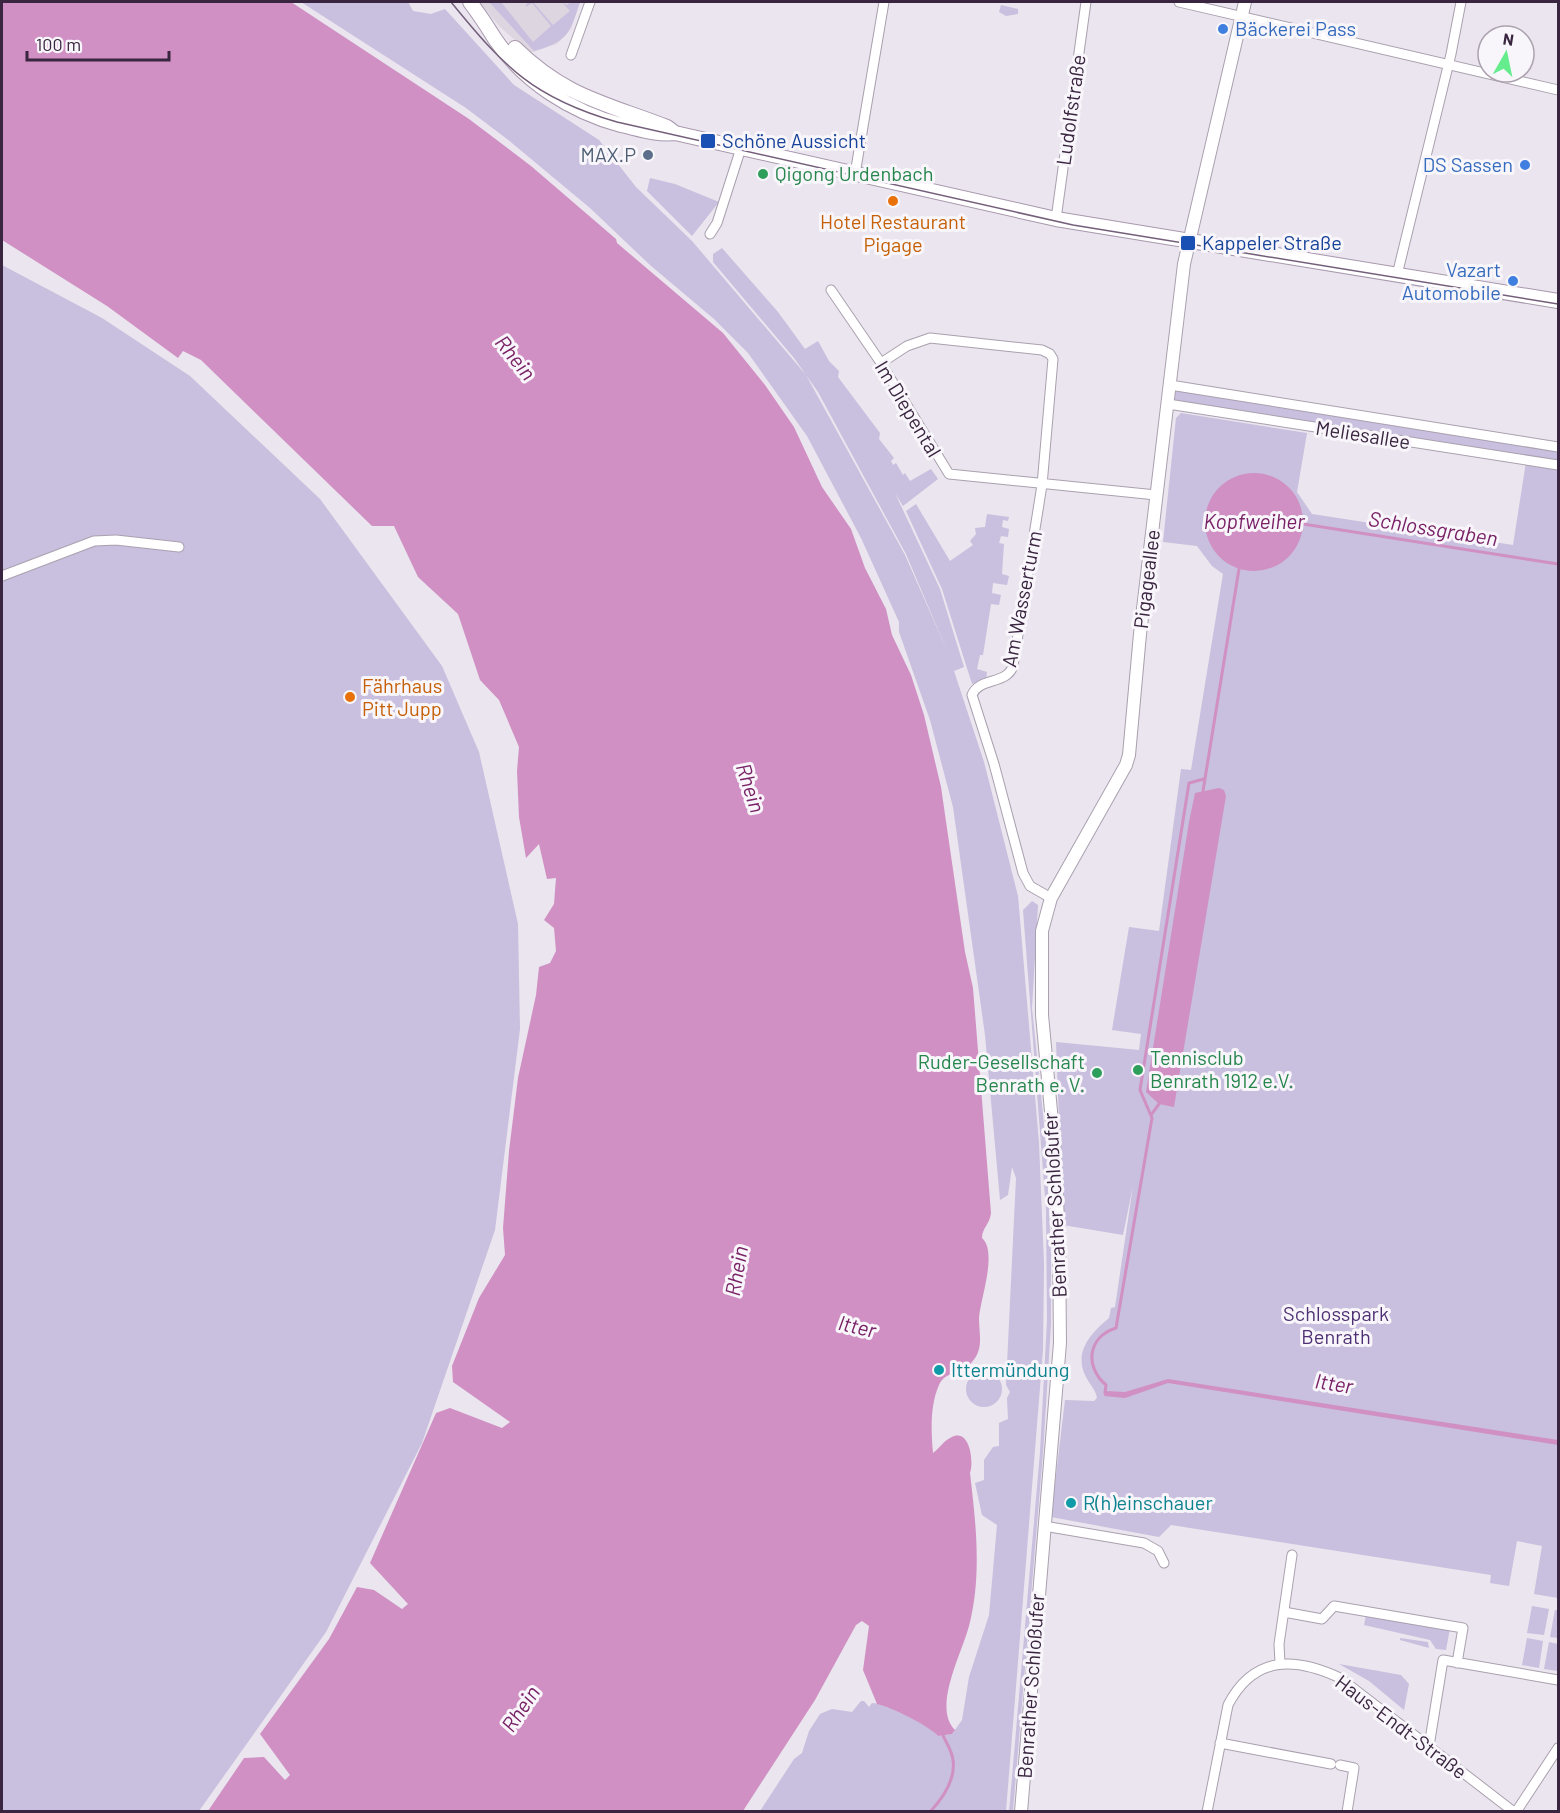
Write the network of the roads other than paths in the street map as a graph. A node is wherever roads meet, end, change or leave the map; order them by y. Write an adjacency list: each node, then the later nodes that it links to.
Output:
1 (470, 2): 12 (main road)
2 (590, 2): 9 (street)
3 (884, 2): 13 (street)
4 (1086, 2): 14 (street, Ludolfstraße)
5 (1179, 2): 8 (street)
6 (1245, 2): 8 (street)
7 (1461, 2): 10 (street)
8 (1241, 16): 10 (street); 16 (street)
9 (571, 55)
10 (1449, 65): 11 (street); 17 (street)
11 (1558, 90)
12 (741, 148): 13 (main road); 15 (street)
13 (855, 174): 14 (main road)
14 (1056, 219): 16 (main road)
15 (710, 234)
16 (1188, 242): 17 (main road); 21 (street, Pigageallee)
17 (1397, 275): 19 (main road)
18 (831, 290): 20 (street, Im Diepental)
19 (1558, 301)
20 (881, 363): 25 (street, Im Diepental); 25 (street)
21 (1170, 385): 22 (street, Pigageallee); 23 (street, Meliesallee)
22 (1168, 404): 24 (street, Meliesallee); 26 (street, Pigageallee)
23 (1558, 447)
24 (1558, 465)
25 (1042, 485): 26 (street, Im Diepental); 29 (street, Am Wasserturm)
26 (1156, 495): 29 (street, Pigageallee)
27 (179, 547): 28 (street)
28 (2, 576)
29 (1052, 898): 30 (street, Benrather Schloßufer)
30 (1044, 1526): 32 (street); 40 (street, Benrather Schloßufer)
31 (1292, 1555): 33 (street)
32 (1164, 1563)
33 (1284, 1612): 34 (street); 35 (street)
34 (1280, 1663): 37 (street); 38 (street, Haus-Endt-Straße)
35 (1457, 1663): 36 (street); 38 (street)
36 (1558, 1680)
37 (1220, 1743): 41 (street); 42 (street)
38 (1429, 1746): 43 (street, Haus-Endt-Straße)
39 (1558, 1748): 43 (street)
40 (1022, 1812)
41 (1207, 1812)
42 (1347, 1812)
43 (1515, 1812)

